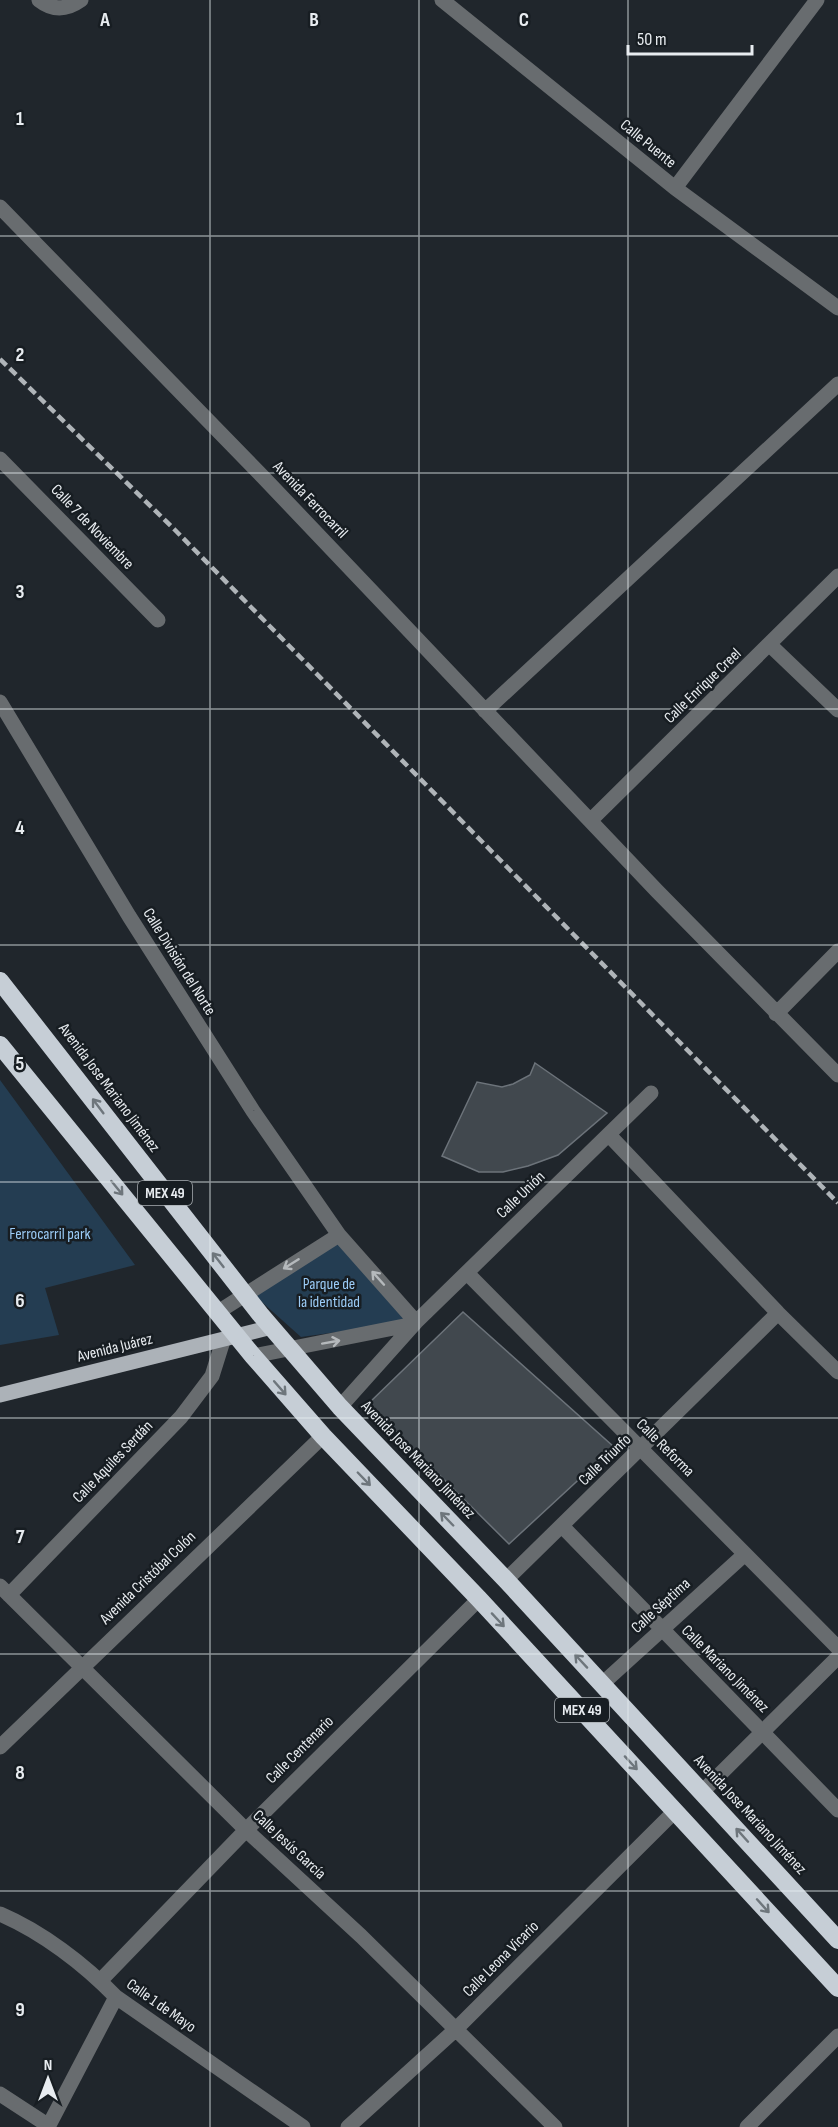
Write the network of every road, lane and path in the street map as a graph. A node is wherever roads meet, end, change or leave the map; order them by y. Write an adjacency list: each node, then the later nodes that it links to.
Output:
1 (39, 0): 2 (street)
2 (81, 0)
3 (442, 0): 5 (street, Calle Puente)
4 (817, 0): 5 (street)
5 (675, 188): 7 (street, Calle Puente)
6 (0, 207): 15 (street, Avenida Ferrocarril)
7 (838, 308)
8 (838, 384): 15 (street)
9 (1, 462): 11 (street, Calle 7 de Noviembre)
10 (838, 576): 12 (street, Calle Enrique Creel)
11 (158, 620)
12 (770, 645): 14 (street); 16 (street, Calle Enrique Creel)
13 (0, 702): 24 (street, Calle División del Norte)
14 (838, 710)
15 (485, 711): 16 (street, Avenida Ferrocarril)
16 (591, 820): 19 (street, Avenida Ferrocarril)
17 (838, 951): 19 (street)
18 (0, 981): 26 (highway, Avenida Jose Mariano Jiménez / MEX 49, one-way to 18)
19 (776, 1014): 21 (street, Avenida Ferrocarril)
20 (0, 1045): 27 (highway, MEX 49, one-way to 27)
21 (838, 1075)
22 (651, 1093): 23 (street, Calle Unión)
23 (609, 1135): 25 (street, Calle Unión); 28 (street)
24 (339, 1235): 26 (street, one-way to 26); 29 (street, one-way to 24)
25 (467, 1273): 29 (street, Calle Unión); 38 (street, Calle Reforma)
26 (244, 1294): 27 (street); 30 (highway, Avenida Jose Mariano Jiménez / MEX 49)
27 (218, 1312): 31 (highway, MEX 49)
28 (778, 1313): 34 (street); 38 (street, Calle Triunfo)
29 (415, 1323): 32 (street, one-way to 29); 36 (street, Calle Unión)
30 (272, 1327): 31 (main road); 32 (highway, Avenida Jose Mariano Jiménez / MEX 49)
31 (231, 1339): 33 (highway, MEX 49); 35 (main road, Avenida Juárez); 42 (street, Calle Aquiles Serdán)
32 (290, 1350): 33 (street); 36 (highway, Avenida Jose Mariano Jiménez / MEX 49)
33 (253, 1356): 37 (highway, MEX 49, one-way to 37)
34 (838, 1372)
35 (0, 1395)
36 (340, 1407): 41 (highway, Avenida Jose Mariano Jiménez / MEX 49, one-way to 36)
37 (323, 1436): 43 (highway, MEX 49, one-way to 43); 47 (street, Avenida Cristóbal Colón)
38 (641, 1449): 39 (street, Calle Triunfo); 40 (street, Calle Reforma)
39 (562, 1526): 41 (street, Calle Triunfo); 44 (street, Calle Mariano Jiménez)
40 (744, 1554): 44 (street, Calle Séptima); 45 (street, Calle Reforma)
41 (506, 1580): 48 (highway, Avenida Jose Mariano Jiménez / MEX 49, one-way to 41)
42 (5, 1591): 47 (street, Calle Jesús García)
43 (479, 1599): 53 (highway, MEX 49, one-way to 53); 54 (street, Calle Centenario)
44 (661, 1630): 48 (street, Calle Séptima); 49 (street, Calle Mariano Jiménez)
45 (838, 1648)
46 (838, 1657): 49 (street)
47 (81, 1667): 50 (street, Avenida Cristóbal Colón); 54 (street, Calle Jesús García)
48 (602, 1684): 51 (highway, Avenida Jose Mariano Jiménez / MEX 49)
49 (764, 1733): 51 (street); 52 (street, Calle Mariano Jiménez)
50 (0, 1747)
51 (702, 1792): 56 (highway, Avenida Jose Mariano Jiménez / MEX 49, one-way to 51)
52 (838, 1810)
53 (675, 1811): 58 (highway, MEX 49, one-way to 58); 60 (street, Calle Leona Vicario)
54 (246, 1830): 57 (street, Calle Centenario); 60 (street, Calle Jesús García)
55 (0, 1914): 57 (street, Calle 1 de Mayo)
56 (838, 1940)
57 (100, 1981): 59 (street, Calle 1 de Mayo)
58 (838, 1988)
59 (116, 1997): 63 (street); 64 (street, Calle 1 de Mayo)
60 (454, 2031): 65 (street, Calle Leona Vicario); 66 (street, Calle Jesús García)
61 (838, 2036): 67 (street)
62 (0, 2094): 63 (street)
63 (49, 2127)
64 (303, 2127)
65 (348, 2127)
66 (555, 2127)
67 (747, 2127)

